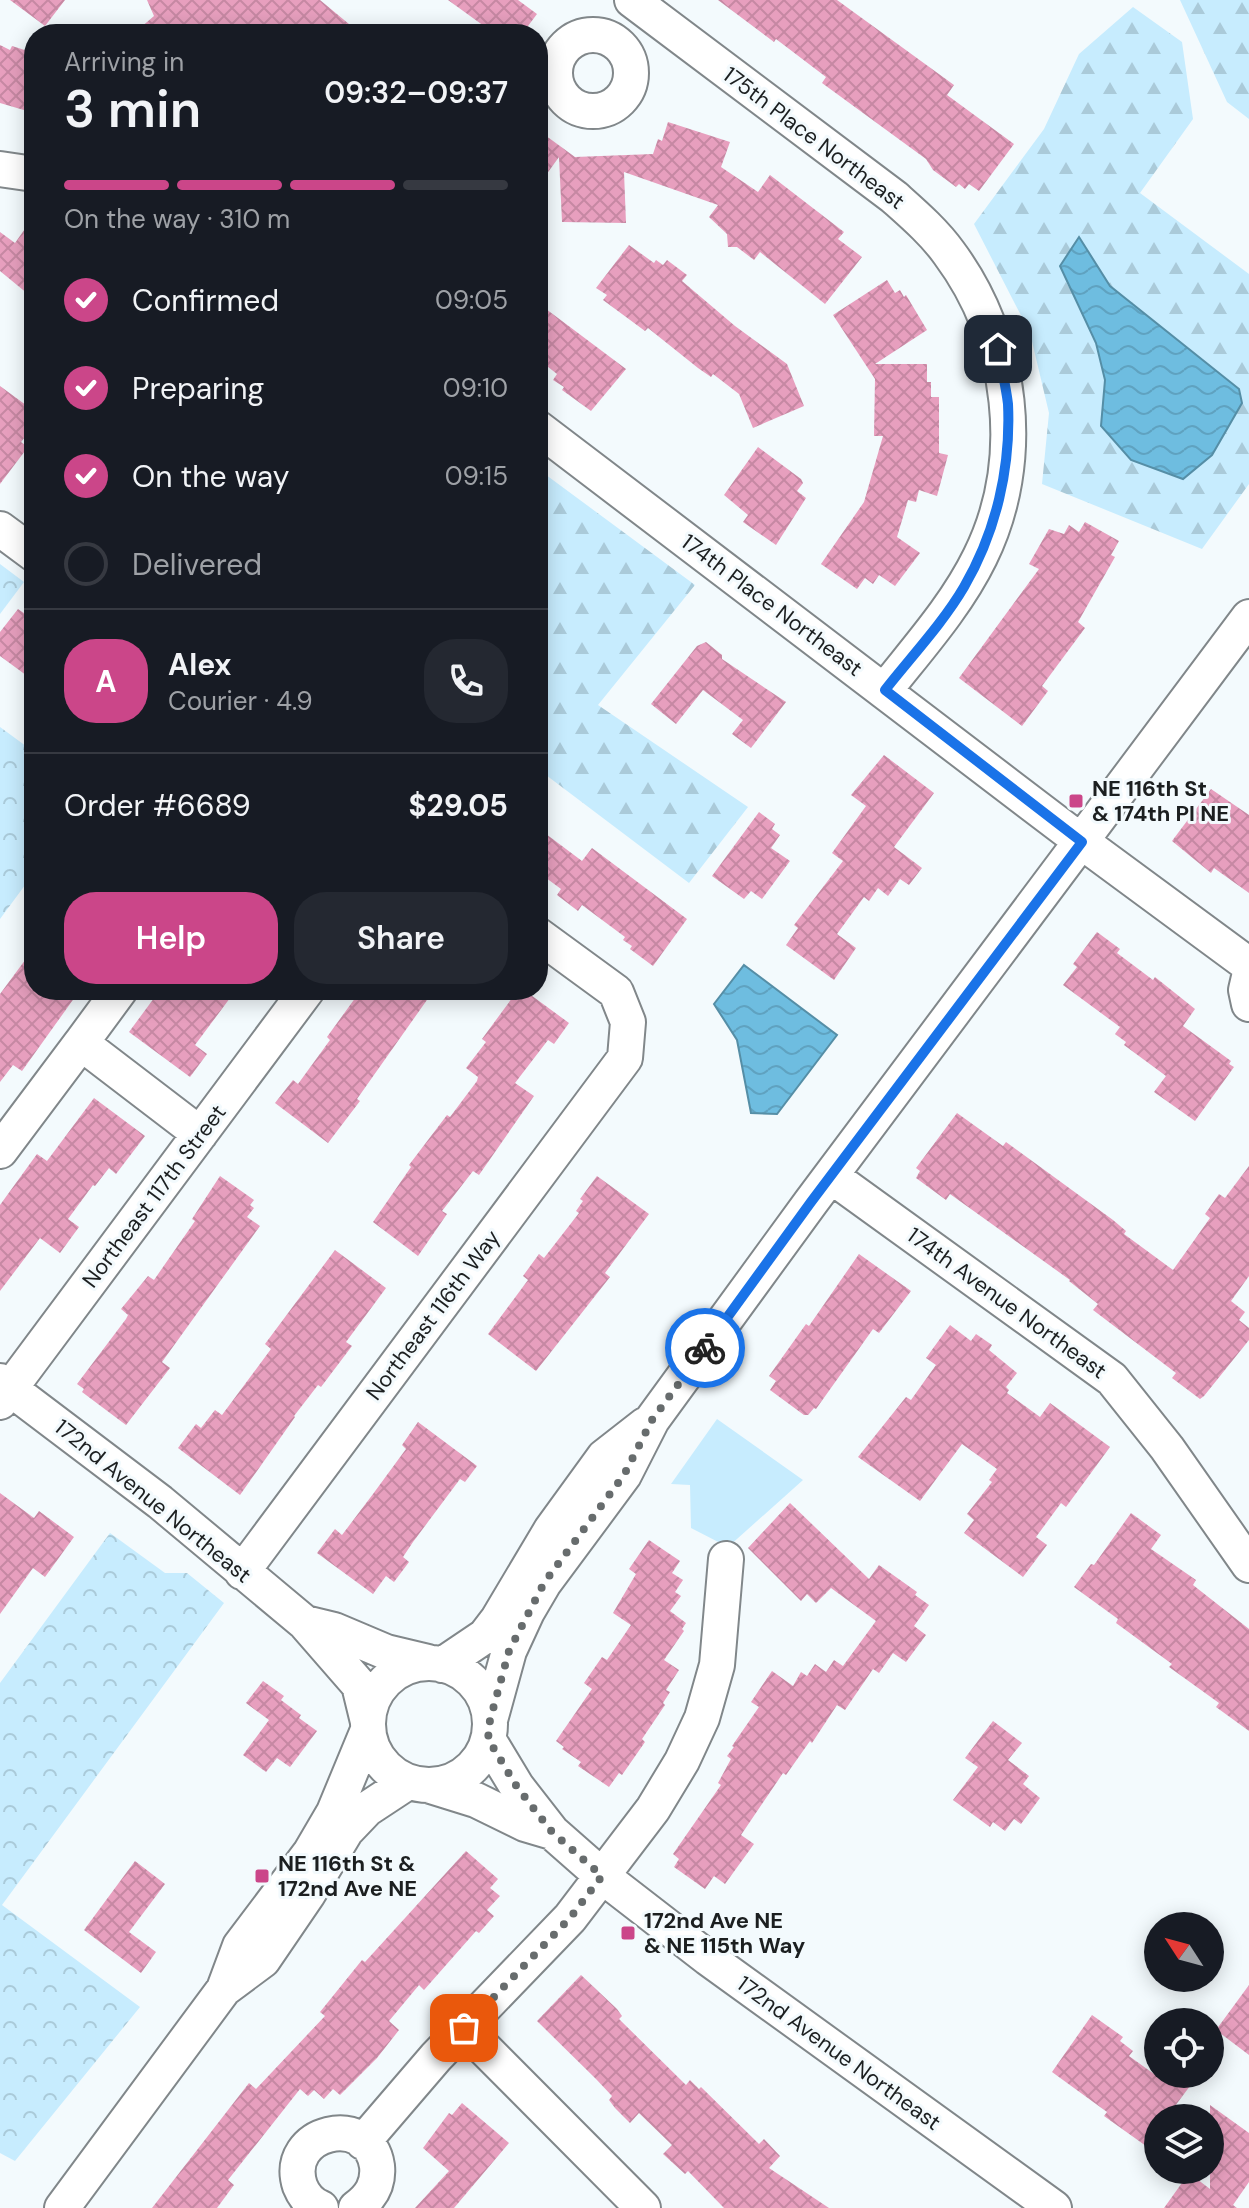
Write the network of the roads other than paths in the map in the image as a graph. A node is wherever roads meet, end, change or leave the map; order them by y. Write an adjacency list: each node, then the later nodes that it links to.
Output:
1 (639, 5): 2 (street); 9 (street, 175th Place Northeast)
2 (618, 45)
3 (0, 169): 4 (street)
4 (24, 173)
5 (548, 436): 9 (street, 174th Place Northeast)
6 (0, 529): 7 (street)
7 (24, 547)
8 (1249, 617): 10 (street)
9 (885, 690): 10 (street, 174th Place Northeast)
10 (1082, 842): 12 (street, 174th Place Northeast); 20 (street)
11 (548, 942): 25 (street, Northeast 116th Way)
12 (1249, 965)
13 (1249, 977): 16 (street)
14 (113, 1000): 17 (street)
15 (300, 1000): 18 (street, Northeast 117th Street)
16 (1249, 1004)
17 (81, 1043): 18 (street); 19 (street)
18 (200, 1134): 21 (street, Northeast 117th Street)
19 (0, 1151)
20 (831, 1176): 22 (street); 24 (street, 174th Avenue Northeast)
21 (3, 1390): 25 (street, 172nd Avenue Northeast)
22 (652, 1420): 27 (street); 29 (street)
23 (726, 1559): 32 (street)
24 (1249, 1565)
25 (242, 1572): 26 (street, 172nd Avenue Northeast)
26 (305, 1623): 27 (street, 172nd Avenue Northeast); 28 (street, 172nd Avenue Northeast)
27 (437, 1664): 28 (street); 29 (street)
28 (368, 1726): 30 (street); 33 (street)
29 (489, 1729): 30 (street); 31 (street, 172nd Avenue Northeast)
30 (420, 1784): 31 (street, 172nd Avenue Northeast); 33 (street)
31 (552, 1832): 32 (street, 172nd Avenue Northeast)
32 (602, 1876): 34 (street); 40 (street, 172nd Avenue Northeast)
33 (224, 1989): 36 (street)
34 (464, 2028): 35 (street); 39 (street)
35 (363, 2142): 37 (street); 38 (street)
36 (62, 2208)
37 (321, 2208)
38 (356, 2208)
39 (643, 2208)
40 (1054, 2208)

